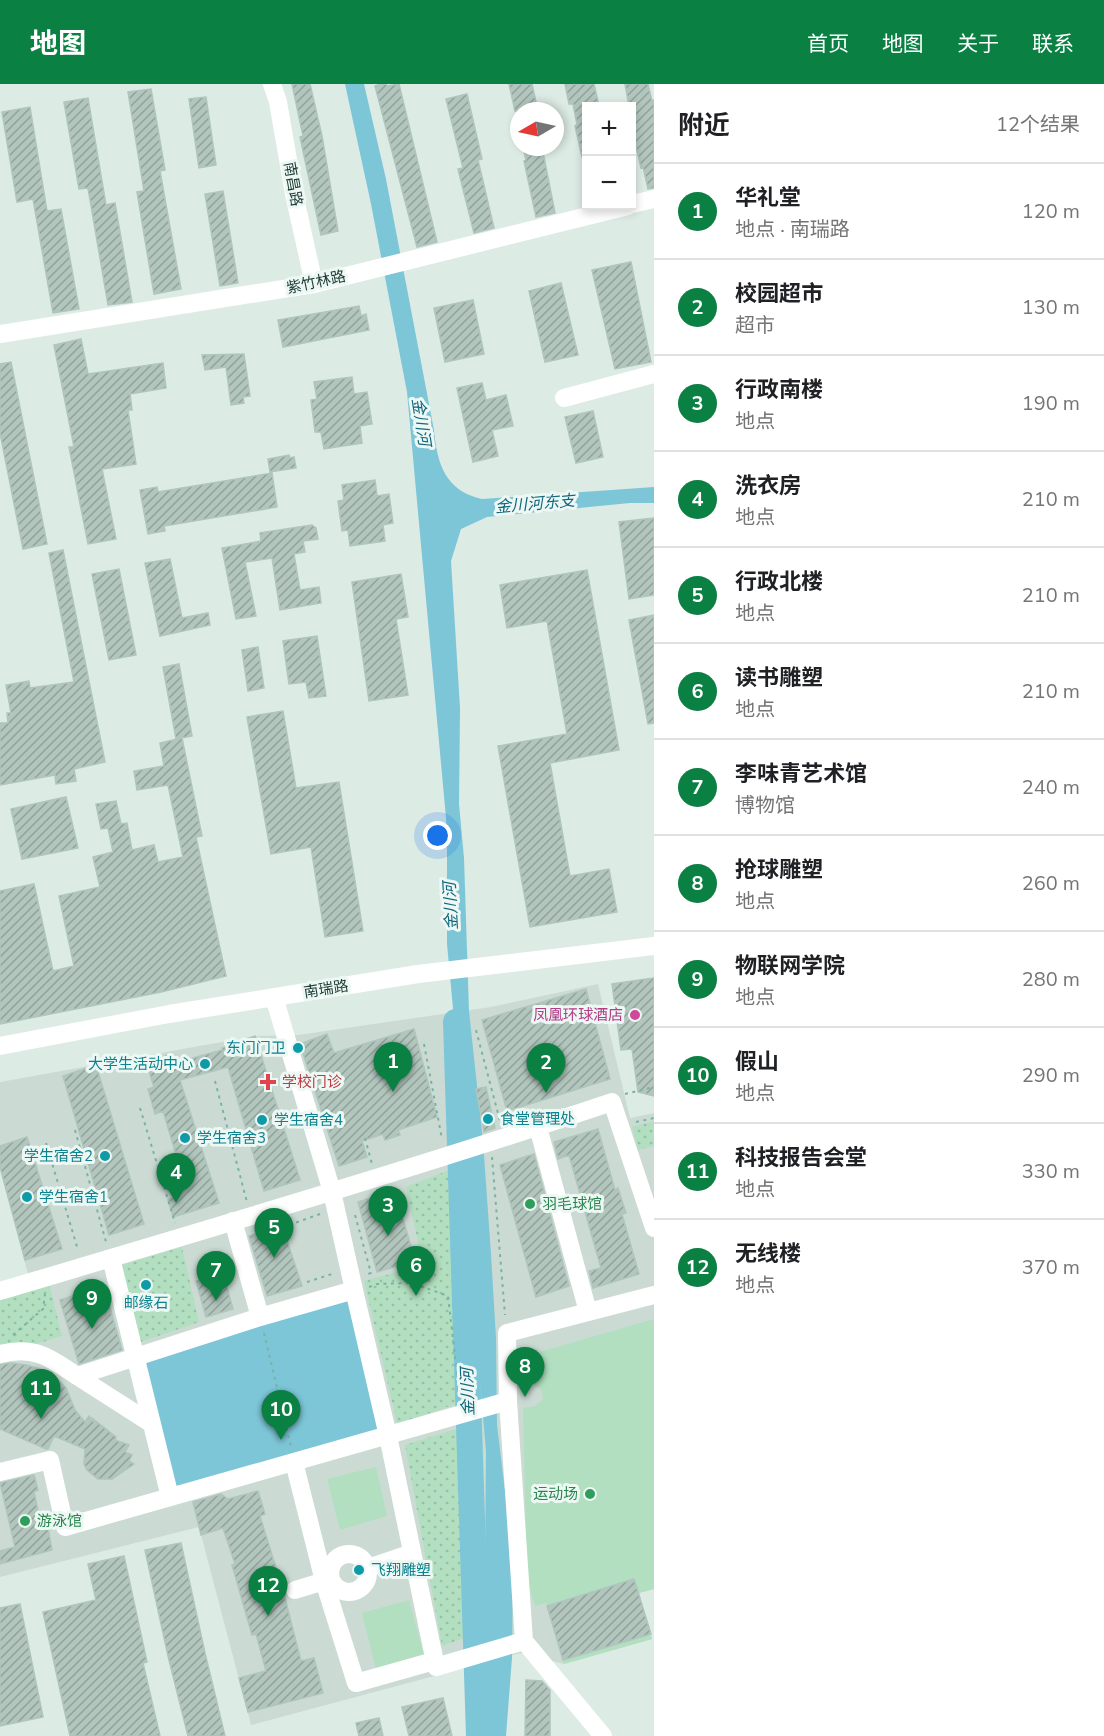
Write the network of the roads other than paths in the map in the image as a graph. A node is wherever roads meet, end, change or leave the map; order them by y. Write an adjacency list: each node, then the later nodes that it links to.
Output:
1 (273, 84): 5 (street, 南昌路)
2 (654, 199): 3 (street, 紫竹林路)
3 (636, 203)
4 (609, 210): 5 (street, 紫竹林路)
5 (318, 283): 6 (street, 紫竹林路)
6 (0, 334)
7 (654, 374): 8 (street)
8 (564, 398)
9 (654, 946): 10 (street, 南瑞路)
10 (274, 997): 11 (street, 南瑞路); 13 (street)
11 (0, 1046)
12 (538, 1127): 13 (street); 15 (street); 20 (street)
13 (332, 1192): 14 (street); 17 (street)
14 (242, 1219): 16 (street); 21 (street)
15 (654, 1228)
16 (109, 1250): 18 (street); 23 (street)
17 (354, 1290): 21 (street); 27 (street)
18 (0, 1291)
19 (654, 1295): 20 (street)
20 (588, 1312): 25 (street)
21 (262, 1321): 23 (street)
22 (2, 1353): 24 (street)
23 (135, 1358): 24 (street); 26 (street)
24 (77, 1376): 26 (street)
25 (504, 1402): 27 (street); 35 (street)
26 (152, 1424): 30 (street)
27 (388, 1436): 28 (street); 31 (street)
28 (294, 1458): 30 (street); 33 (street)
29 (0, 1472): 30 (street)
30 (170, 1497)
31 (412, 1553): 32 (street); 36 (street)
32 (368, 1568): 33 (street); 33 (street)
33 (327, 1580): 34 (street); 36 (street)
34 (295, 1590)
35 (520, 1641): 36 (street); 37 (street)
36 (434, 1661)
37 (603, 1736)

